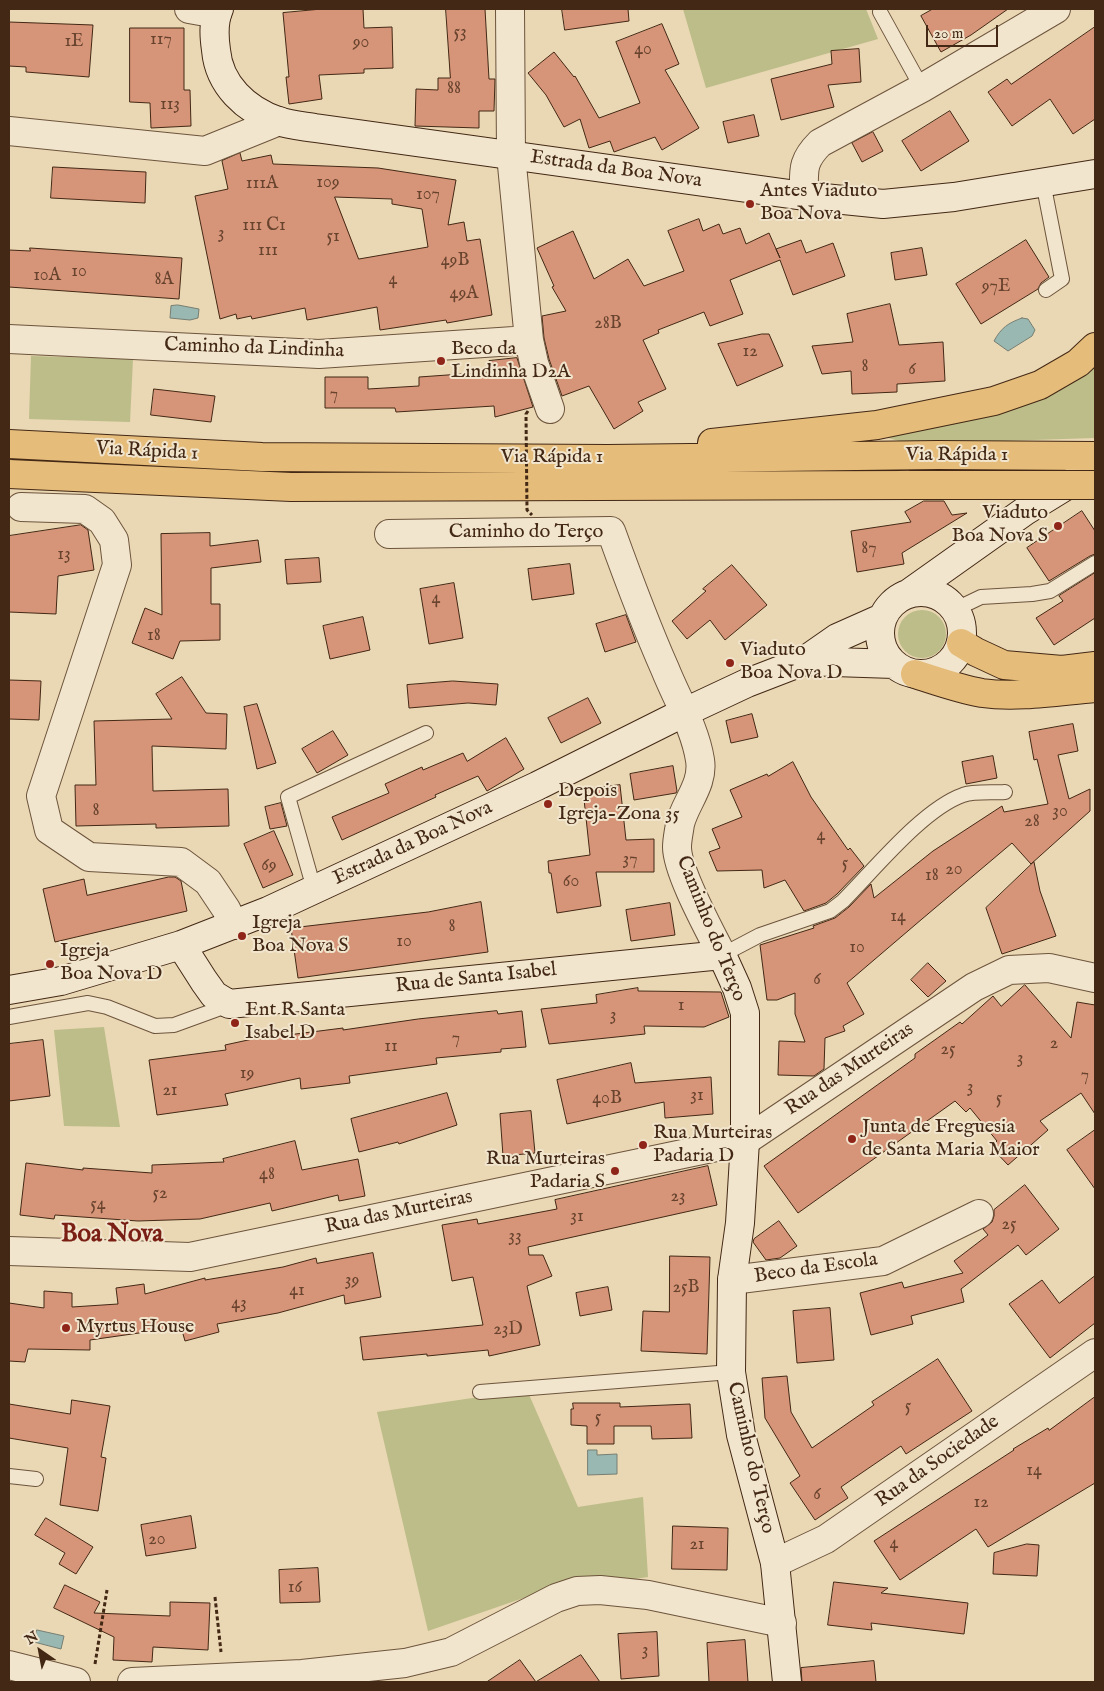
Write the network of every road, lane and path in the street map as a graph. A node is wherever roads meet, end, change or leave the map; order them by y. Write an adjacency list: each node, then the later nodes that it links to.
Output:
1 (189, 9): 4 (street)
2 (510, 9): 9 (street)
3 (1056, 9): 6 (street)
4 (218, 11): 7 (street, Estrada da Boa Nova)
5 (880, 12): 6 (lane)
6 (922, 88): 12 (street)
7 (279, 121): 8 (street); 9 (street, Estrada da Boa Nova)
8 (9, 131)
9 (511, 155): 12 (street, Estrada da Boa Nova); 15 (street)
10 (1095, 174): 11 (street, Estrada da Boa Nova)
11 (1043, 182): 12 (street, Estrada da Boa Nova); 13 (lane)
12 (804, 196)
13 (1046, 290)
14 (9, 339): 15 (street, Caminho da Lindinha)
15 (529, 340): 17 (street)
16 (1095, 347): 20 (highway)
17 (539, 410): 25 (path, bridge)
18 (9, 444): 20 (highway, Via Rápida 1)
19 (1095, 456): 20 (highway, Via Rápida 1)
20 (608, 459)
21 (1095, 468): 27 (street)
22 (9, 474): 23 (highway, Via Rápida 1, bridge)
23 (1095, 485)
24 (21, 507): 41 (street)
25 (532, 515)
26 (389, 534): 37 (street, Caminho do Terço)
27 (970, 549): 29 (street); 30 (street)
28 (1095, 563): 30 (lane)
29 (908, 594): 30 (street); 31 (street)
30 (953, 606): 32 (street)
31 (882, 618): 33 (street, Estrada da Boa Nova); 35 (street)
32 (968, 648): 34 (highway); 35 (street)
33 (804, 661): 35 (street, Estrada da Boa Nova); 37 (street, Estrada da Boa Nova)
34 (1095, 666)
35 (904, 669): 36 (highway)
36 (1095, 688)
37 (683, 712): 40 (street, Estrada da Boa Nova); 43 (street, Caminho do Terço)
38 (426, 733): 40 (lane)
39 (1005, 792): 43 (lane)
40 (314, 889): 41 (street, Estrada da Boa Nova)
41 (234, 925): 42 (street, Estrada da Boa Nova)
42 (181, 945): 45 (street, Estrada da Boa Nova); 46 (street)
43 (722, 955): 46 (street, Rua de Santa Isabel); 48 (street, Caminho do Terço)
44 (1095, 978): 48 (street, Rua das Murteiras)
45 (9, 990)
46 (229, 1004): 47 (lane, Rua de Santa Isabel)
47 (9, 1017)
48 (745, 1141): 50 (street, Rua das Murteiras); 51 (street, Caminho do Terço)
49 (979, 1214): 51 (street, Beco da Escola)
50 (9, 1251)
51 (732, 1280): 53 (street, Caminho do Terço)
52 (1095, 1353): 57 (street, Rua da Sociedade)
53 (730, 1372): 54 (lane); 57 (street, Caminho do Terço)
54 (480, 1392)
55 (9, 1476): 56 (lane)
56 (36, 1479)
57 (775, 1563): 60 (street, Caminho do Terço)
58 (107, 1590): 62 (path)
59 (215, 1597): 63 (path)
60 (782, 1622): 63 (street); 65 (street, Caminho do Terço)
61 (9, 1665): 62 (street)
62 (85, 1678)
63 (223, 1678): 64 (street)
64 (132, 1682)
65 (787, 1682)

